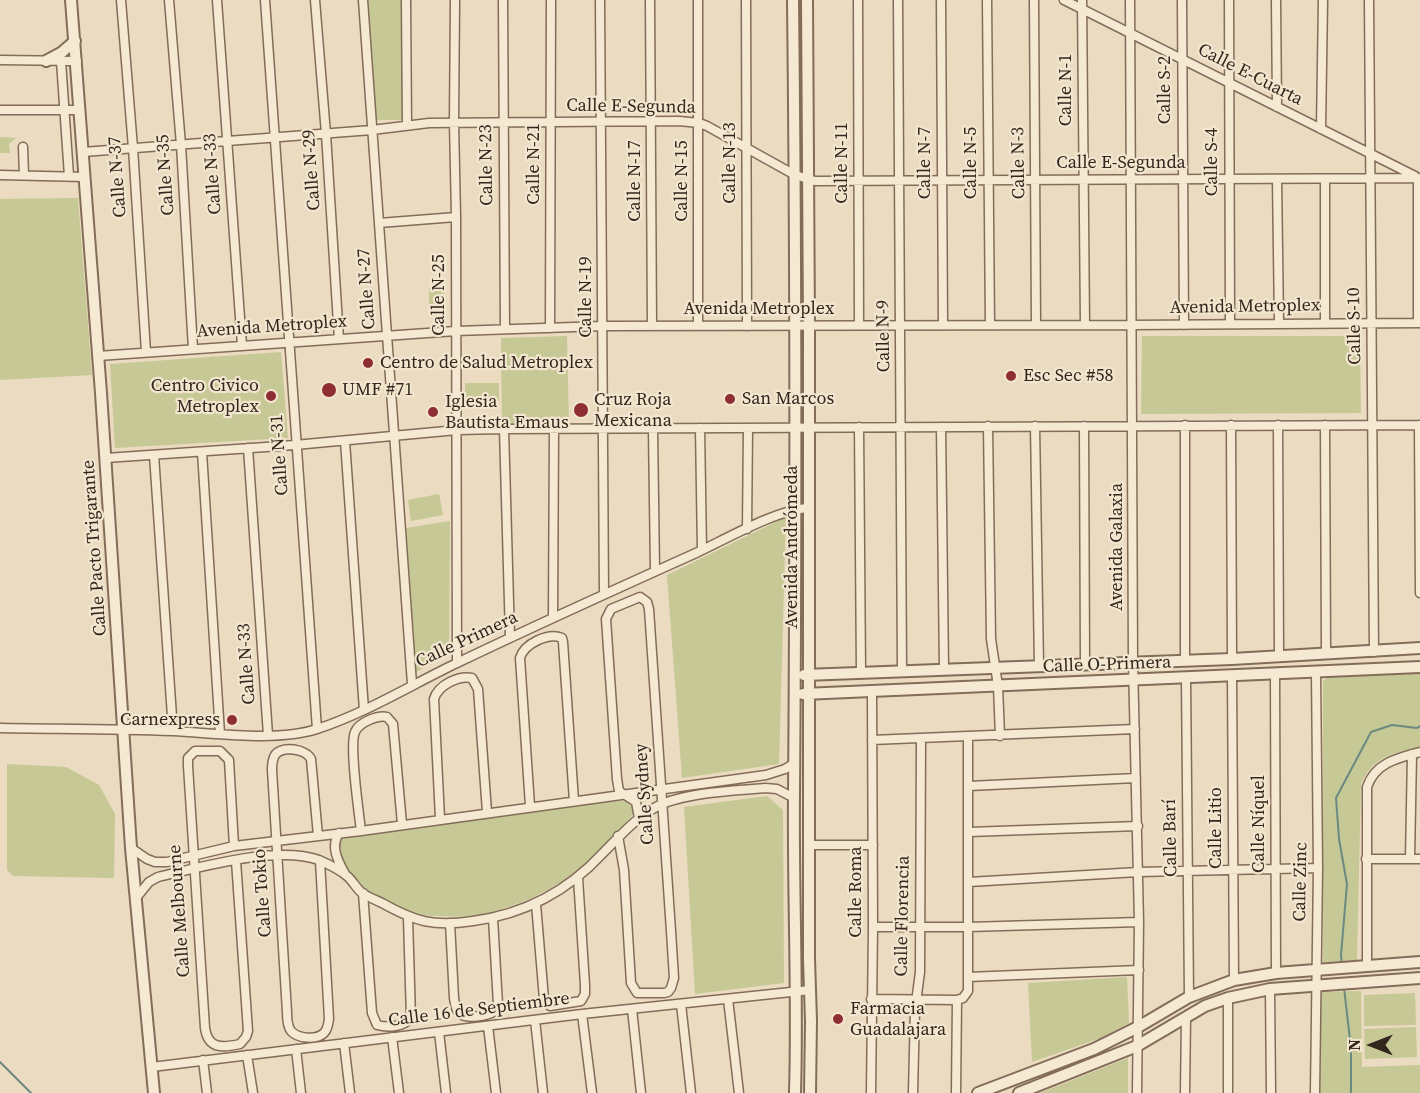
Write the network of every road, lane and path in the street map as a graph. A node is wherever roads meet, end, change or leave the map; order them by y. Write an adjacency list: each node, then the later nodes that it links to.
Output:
1 (72, 0): 32 (street, Calle Pacto Trigarante)
2 (121, 0): 57 (street, Calle N-37)
3 (169, 0): 55 (street, Calle N-35)
4 (217, 0): 54 (street, Calle N-33)
5 (265, 0): 53 (street, Calle N-31)
6 (315, 0): 52 (street, Calle N-29)
7 (363, 0): 51 (street, Calle N-27)
8 (406, 0): 49 (street)
9 (455, 0): 44 (street, Calle N-25)
10 (503, 0): 45 (street, Calle N-23)
11 (551, 0): 46 (street, Calle N-21)
12 (600, 0): 47 (street, Calle N-19)
13 (650, 0): 43 (street, Calle N-17)
14 (698, 0): 48 (street, Calle N-15)
15 (746, 0): 58 (street, Calle N-13)
16 (793, 0): 63 (street, Avenida Andrómeda)
17 (807, 0): 67 (street, Avenida Andrómeda)
18 (858, 0): 78 (street, Calle N-11)
19 (898, 0): 79 (street, Calle N-9)
20 (941, 0): 75 (street, Calle N-7)
21 (987, 0): 76 (street, Calle N-5)
22 (1034, 0): 77 (street, Calle N-3)
23 (1064, 0): 30 (street, Calle E-Cuarta)
24 (1130, 0): 31 (street, Avenida Galaxia)
25 (1182, 0): 33 (street, Calle S-2)
26 (1229, 0): 38 (street, Calle S-4)
27 (1276, 0): 39 (street)
28 (1323, 0): 50 (street)
29 (1369, 0): 60 (street, Calle S-10)
30 (1082, 4): 31 (street, Calle E-Cuarta); 68 (street, Calle N-1)
31 (1131, 34): 33 (street, Calle E-Cuarta); 69 (street, Avenida Galaxia)
32 (75, 41): 35 (street); 37 (street, Calle Pacto Trigarante)
33 (1182, 58): 38 (street, Calle E-Cuarta); 70 (street, Calle S-2)
34 (0, 60): 35 (street)
35 (46, 61): 36 (street)
36 (62, 61): 37 (street); 42 (street)
37 (77, 61): 41 (street, Calle Pacto Trigarante)
38 (1229, 83): 39 (street, Calle E-Cuarta); 71 (street, Calle S-4)
39 (1276, 108): 50 (street, Calle E-Cuarta)
40 (0, 110): 42 (street)
41 (80, 110): 42 (street); 59 (street, Calle Pacto Trigarante)
42 (64, 111): 64 (street)
43 (652, 121): 47 (street, Calle E-Segunda); 48 (street, Calle E-Segunda); 98 (street, Calle N-17)
44 (454, 122): 45 (street, Calle E-Segunda); 49 (street, Calle E-Segunda); 80 (street, Calle N-25)
45 (503, 122): 46 (street, Calle E-Segunda); 102 (street, Calle N-23)
46 (550, 122): 47 (street, Calle E-Segunda); 101 (street, Calle N-21)
47 (601, 122): 97 (street, Calle N-19)
48 (699, 123): 58 (street, Calle E-Segunda); 99 (street, Calle N-15)
49 (407, 125): 51 (street, Calle E-Segunda)
50 (1321, 129): 60 (street, Calle E-Cuarta)
51 (372, 130): 52 (street, Calle E-Segunda); 81 (street, Calle N-27)
52 (326, 134): 53 (street, Calle E-Segunda); 105 (street, Calle N-29)
53 (276, 138): 54 (street, Calle E-Segunda); 106 (street, Calle N-31)
54 (227, 141): 55 (street, Calle E-Segunda); 107 (street, Calle N-33)
55 (181, 145): 57 (street, Calle E-Segunda); 108 (street, Calle N-35)
56 (23, 147): 62 (street)
57 (133, 148): 59 (street, Calle E-Segunda); 109 (street, Calle N-37)
58 (747, 148): 63 (street, Calle E-Segunda); 100 (street, Calle N-13)
59 (83, 152): 65 (street, Calle Pacto Trigarante)
60 (1371, 153): 66 (street, Calle S-10); 74 (street, Calle E-Cuarta)
61 (0, 175): 62 (street)
62 (24, 175): 64 (street)
63 (795, 175): 67 (street, Calle E-Segunda); 89 (street, Avenida Andrómeda)
64 (69, 176): 65 (street)
65 (85, 177): 110 (street, Calle Pacto Trigarante)
66 (1371, 178): 73 (street, Calle E-Segunda); 74 (street, Calle E-Segunda); 84 (street, Calle S-10)
67 (808, 179): 78 (street, Calle E-Segunda); 90 (street, Avenida Andrómeda)
68 (1083, 179): 69 (street, Calle E-Segunda); 77 (street, Calle E-Segunda); 85 (street, Calle N-1)
69 (1131, 179): 70 (street, Calle E-Segunda); 96 (street, Avenida Galaxia)
70 (1182, 179): 71 (street, Calle E-Segunda); 86 (street, Calle S-2)
71 (1228, 179): 72 (street, Calle E-Segunda); 87 (street, Calle S-4)
72 (1277, 179): 73 (street, Calle E-Segunda); 88 (street)
73 (1325, 179): 83 (street)
74 (1419, 179): 82 (street)
75 (942, 180): 76 (street, Calle E-Segunda); 79 (street, Calle E-Segunda); 93 (street, Calle N-7)
76 (987, 180): 77 (street, Calle E-Segunda); 94 (street, Calle N-5)
77 (1036, 180): 95 (street, Calle N-3)
78 (858, 181): 79 (street, Calle E-Segunda); 91 (street, Calle N-11)
79 (899, 181): 92 (street, Calle N-9)
80 (456, 217): 81 (street); 103 (street, Calle N-25)
81 (379, 223): 104 (street, Calle N-27)
82 (1419, 322): 84 (street, Avenida Metroplex)
83 (1325, 323): 84 (street, Avenida Metroplex); 88 (street, Avenida Metroplex)
84 (1372, 323): 115 (street, Calle S-10)
85 (1085, 324): 95 (street, Avenida Metroplex); 96 (street, Avenida Metroplex)
86 (1184, 324): 87 (street, Avenida Metroplex); 96 (street, Avenida Metroplex)
87 (1230, 324): 88 (street, Avenida Metroplex)
88 (1279, 324)
89 (796, 325): 90 (street, Avenida Metroplex); 100 (street, Avenida Metroplex); 127 (street, Avenida Andrómeda)
90 (809, 325): 91 (street, Avenida Metroplex); 128 (street, Avenida Andrómeda)
91 (859, 325): 92 (street, Avenida Metroplex)
92 (901, 325): 93 (street, Avenida Metroplex); 122 (street, Calle N-9)
93 (943, 325): 94 (street, Avenida Metroplex)
94 (990, 325): 95 (street, Avenida Metroplex)
95 (1036, 325)
96 (1132, 325): 120 (street, Avenida Galaxia)
97 (603, 326): 98 (street, Avenida Metroplex); 101 (street, Avenida Metroplex); 124 (street, Calle N-19)
98 (651, 326): 99 (street, Avenida Metroplex)
99 (698, 326): 100 (street, Avenida Metroplex)
100 (747, 326)
101 (550, 328): 102 (street, Avenida Metroplex)
102 (505, 329): 103 (street, Avenida Metroplex)
103 (456, 331): 104 (street, Avenida Metroplex); 132 (street, Calle N-25)
104 (387, 336): 105 (street, Avenida Metroplex); 133 (street, Calle N-27)
105 (339, 339): 106 (street, Avenida Metroplex)
106 (289, 342): 107 (street, Avenida Metroplex); 135 (street, Calle N-31)
107 (242, 345): 108 (street, Avenida Metroplex)
108 (193, 349): 109 (street, Avenida Metroplex)
109 (146, 352): 110 (street, Avenida Metroplex)
110 (98, 356): 139 (street, Calle Pacto Trigarante)
111 (1185, 425): 112 (street); 120 (street); 154 (street)
112 (1231, 425): 113 (street); 153 (street)
113 (1278, 425): 114 (street); 152 (street)
114 (1325, 425): 115 (street); 151 (street)
115 (1373, 425): 116 (street); 150 (street, Calle S-10)
116 (1420, 425): 145 (street)
117 (988, 426): 118 (street); 123 (street); 159 (street)
118 (1035, 426): 119 (street); 158 (street)
119 (1084, 426): 120 (street); 157 (street)
120 (1133, 426): 155 (street, Avenida Galaxia)
121 (859, 427): 122 (street); 128 (street); 164 (street)
122 (901, 427): 123 (street); 162 (street, Calle N-9)
123 (941, 427): 161 (street)
124 (603, 428): 130 (street); 131 (street); 146 (street, Calle N-19)
125 (700, 428): 126 (street); 131 (street); 143 (street)
126 (748, 428): 127 (street); 142 (street)
127 (795, 428): 128 (street); 140 (street, Avenida Andrómeda)
128 (808, 428): 141 (street, Avenida Andrómeda)
129 (504, 429): 130 (street); 132 (street); 148 (street)
130 (554, 429): 147 (street)
131 (653, 429): 144 (street)
132 (457, 430): 133 (street); 156 (street, Calle N-25)
133 (394, 436): 134 (street); 171 (street, Calle N-27)
134 (345, 441): 135 (street); 176 (street)
135 (295, 445): 136 (street); 178 (street, Calle N-31)
136 (248, 448): 137 (street); 183 (street, Calle N-33)
137 (202, 452): 138 (street); 182 (street)
138 (154, 455): 139 (street); 181 (street)
139 (106, 458): 180 (street, Calle Pacto Trigarante)
140 (795, 508): 141 (street, Calle Primera); 142 (street, Calle Primera); 166 (street, Avenida Andrómeda)
141 (809, 508): 167 (street, Avenida Andrómeda)
142 (747, 529): 143 (street, Calle Primera)
143 (702, 550): 144 (street, Calle Primera)
144 (655, 571): 146 (street, Calle Primera)
145 (1420, 593)
146 (604, 594): 147 (street, Calle Primera)
147 (553, 617): 148 (street, Calle Primera)
148 (510, 638): 156 (street, Calle Primera)
149 (1420, 648): 150 (street, Calle O-Primera)
150 (1374, 651): 151 (street, Calle O-Primera)
151 (1326, 654): 152 (street, Calle O-Primera)
152 (1279, 656): 153 (street, Calle O-Primera)
153 (1232, 658): 154 (street, Calle O-Primera)
154 (1185, 660): 155 (street, Calle O-Primera)
155 (1133, 662): 157 (street, Calle O-Primera); 170 (street, Avenida Galaxia)
156 (457, 663): 171 (street, Calle Primera)
157 (1085, 664): 158 (street, Calle O-Primera)
158 (1039, 666): 159 (street, Calle O-Primera)
159 (995, 667): 161 (street, Calle O-Primera); 172 (street)
160 (1420, 667): 163 (street, Calle O-Primera)
161 (944, 669): 162 (street, Calle O-Primera)
162 (902, 671): 164 (street, Calle O-Primera)
163 (1316, 672): 165 (street, Calle O-Primera); 221 (street, Calle Zinc)
164 (861, 673): 167 (street, Calle O-Primera)
165 (1275, 674): 168 (street, Calle O-Primera); 222 (street, Calle Níquel)
166 (795, 675): 167 (street, Calle O-Primera); 175 (street, Avenida Andrómeda)
167 (809, 675): 174 (street, Avenida Andrómeda)
168 (1232, 676): 169 (street, Calle O-Primera); 224 (street, Calle Litio)
169 (1185, 679): 170 (street, Calle O-Primera); 225 (street, Calle Barí)
170 (1134, 681): 172 (street, Calle O-Primera); 179 (street, Avenida Galaxia)
171 (412, 684): 176 (street, Calle Primera)
172 (998, 686): 173 (street, Calle O-Primera); 184 (street)
173 (872, 692): 174 (street, Calle O-Primera); 187 (street, Calle Roma)
174 (809, 694): 175 (street, Calle O-Primera); 211 (street, Avenida Andrómeda)
175 (795, 695): 189 (street, Avenida Andrómeda)
176 (364, 710): 178 (street, Calle Primera)
177 (0, 728): 180 (street, Calle Primera)
178 (317, 729): 183 (street, Calle Primera)
179 (1135, 729): 184 (street); 190 (street, Avenida Galaxia)
180 (124, 730): 181 (street, Calle Primera); 214 (street, Calle Pacto Trigarante)
181 (173, 731): 182 (street, Calle Primera)
182 (220, 734): 183 (street, Calle Primera)
183 (268, 735)
184 (1000, 736): 185 (street)
185 (968, 737): 186 (street); 192 (street)
186 (921, 739): 187 (street); 238 (street, Calle Florencia)
187 (872, 740): 212 (street, Calle Roma)
188 (1416, 754): 217 (street); 218 (street)
189 (795, 763): 191 (street); 196 (street, Avenida Andrómeda)
190 (1136, 778): 192 (street); 204 (street, Avenida Galaxia)
191 (702, 784): 193 (street); 195 (street)
192 (969, 786): 206 (street)
193 (660, 789): 194 (street); 194 (street, Calle Sydney); 198 (street, Calle Sydney)
194 (623, 794): 197 (street); 202 (street)
195 (703, 795): 196 (street); 198 (street)
196 (794, 798): 251 (street, Avenida Andrómeda)
197 (574, 801): 199 (street); 199 (street)
198 (662, 805): 202 (street); 209 (street, Calle Sydney)
199 (530, 806): 200 (street)
200 (487, 812): 201 (street); 201 (street)
201 (440, 818): 203 (street)
202 (639, 818): 209 (street)
203 (402, 825): 205 (street); 205 (street)
204 (1138, 826): 206 (street); 226 (street, Avenida Galaxia)
205 (361, 831): 207 (street)
206 (969, 832): 229 (street)
207 (339, 833): 208 (street); 227 (street)
208 (318, 836): 210 (street); 210 (street, Calle Tokio)
209 (618, 836): 228 (street)
210 (276, 841): 213 (street); 216 (street, Calle Tokio)
211 (809, 844): 212 (street); 250 (street, Avenida Andrómeda)
212 (873, 845): 237 (street, Calle Roma)
213 (234, 846): 215 (street); 215 (street, Calle Melbourne)
214 (131, 848): 215 (street); 231 (street, Calle Pacto Trigarante)
215 (193, 855): 223 (street, Calle Melbourne)
216 (278, 855): 219 (street); 220 (street); 220 (street, Calle Tokio)
217 (1366, 859): 218 (street); 241 (street)
218 (1415, 859)
219 (236, 861): 223 (street); 223 (street, Calle Melbourne)
220 (320, 861): 227 (street)
221 (1318, 867): 222 (street); 243 (street, Calle Zinc)
222 (1276, 868): 224 (street); 244 (street, Calle Níquel)
223 (194, 869): 231 (street)
224 (1232, 870): 225 (street); 247 (street, Calle Litio)
225 (1188, 871): 226 (street); 252 (street, Calle Barí)
226 (1138, 872): 229 (street); 235 (street, Avenida Galaxia)
227 (346, 875): 230 (street)
228 (578, 878): 232 (street); 232 (street)
229 (969, 882): 239 (street)
230 (363, 893): 233 (street); 233 (street)
231 (136, 898): 272 (street, Calle Pacto Trigarante)
232 (536, 904): 234 (street)
233 (408, 918): 236 (street)
234 (493, 918): 236 (street); 236 (street)
235 (1138, 922): 239 (street); 242 (street, Avenida Galaxia)
236 (450, 923)
237 (873, 927): 238 (street); 255 (street, Calle Roma)
238 (920, 927): 239 (street); 256 (street, Calle Florencia)
239 (968, 927): 245 (street)
240 (1420, 962): 241 (street)
241 (1362, 966): 243 (street)
242 (1138, 970): 245 (street); 264 (street, Avenida Galaxia)
243 (1316, 970): 244 (street); 248 (street, Calle Zinc)
244 (1276, 973): 247 (street)
245 (968, 977): 257 (street)
246 (1420, 978): 248 (street)
247 (1233, 980): 252 (street)
248 (1316, 987): 249 (street); 297 (street, Calle Zinc)
249 (1270, 989): 253 (street); 296 (street)
250 (810, 990): 251 (street, Calle 16 de Septiembre); 287 (street, Avenida Andrómeda)
251 (797, 991): 254 (street, Calle 16 de Septiembre); 286 (street, Avenida Andrómeda)
252 (1189, 997): 264 (street)
253 (1228, 998): 261 (street); 295 (street)
254 (728, 999): 258 (street, Calle 16 de Septiembre); 285 (street)
255 (871, 999): 256 (street); 288 (street, Calle Roma)
256 (916, 999): 257 (street); 289 (street, Calle Florencia)
257 (957, 1000): 290 (street)
258 (681, 1004): 259 (street, Calle 16 de Septiembre); 284 (street)
259 (632, 1009): 260 (street, Calle 16 de Septiembre); 283 (street)
260 (582, 1014): 262 (street, Calle 16 de Septiembre); 282 (street)
261 (1186, 1017): 268 (street); 294 (street)
262 (535, 1020): 263 (street, Calle 16 de Septiembre); 281 (street)
263 (488, 1026): 265 (street, Calle 16 de Septiembre); 280 (street)
264 (1138, 1028): 268 (street, Avenida Galaxia); 291 (street)
265 (439, 1032): 266 (street, Calle 16 de Septiembre); 279 (street)
266 (392, 1038): 267 (street, Calle 16 de Septiembre); 278 (street)
267 (344, 1043): 269 (street, Calle 16 de Septiembre); 277 (street)
268 (1137, 1046): 292 (street); 293 (street, Avenida Galaxia)
269 (296, 1049): 270 (street, Calle 16 de Septiembre); 276 (street)
270 (247, 1055): 271 (street, Calle 16 de Septiembre); 275 (street)
271 (203, 1060): 272 (street, Calle 16 de Septiembre); 274 (street)
272 (152, 1067): 273 (street, Calle Pacto Trigarante)
273 (154, 1093)
274 (207, 1093)
275 (253, 1093)
276 (301, 1093)
277 (350, 1093)
278 (399, 1093)
279 (446, 1093)
280 (496, 1093)
281 (543, 1093)
282 (592, 1093)
283 (641, 1093)
284 (691, 1093)
285 (739, 1093)
286 (795, 1093)
287 (810, 1093)
288 (870, 1093)
289 (913, 1093)
290 (956, 1093)
291 (978, 1093)
292 (1019, 1093)
293 (1137, 1093)
294 (1185, 1093)
295 (1228, 1093)
296 (1271, 1093)
297 (1315, 1093)

